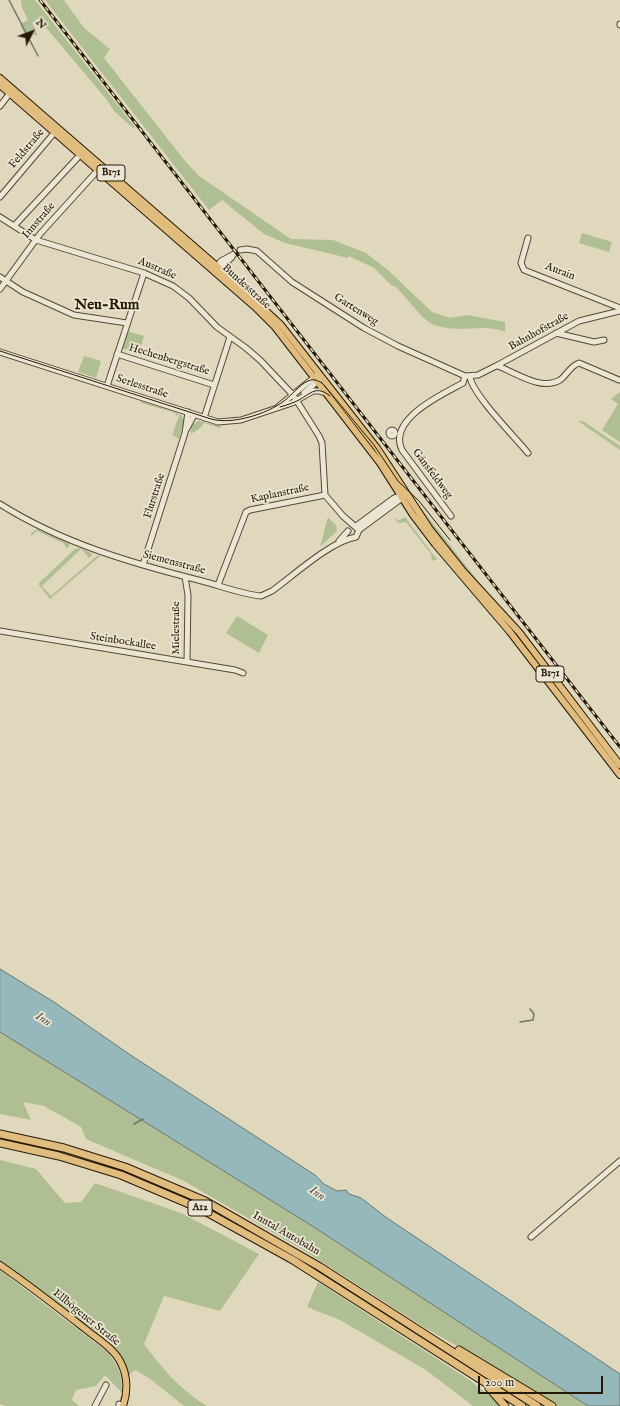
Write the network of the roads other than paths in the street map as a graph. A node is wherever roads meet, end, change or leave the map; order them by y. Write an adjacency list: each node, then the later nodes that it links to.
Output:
1 (0, 78): 14 (main road, Bundesstraße / B171)
2 (0, 85): 3 (main road, Bundesstraße / B171)
3 (10, 93): 4 (street); 5 (main road, Bundesstraße / B171)
4 (0, 106)
5 (55, 132): 6 (main road, Bundesstraße / B171); 8 (street, Feldstraße)
6 (81, 154): 7 (main road, Bundesstraße / B171); 10 (street)
7 (98, 170): 12 (street, Innstraße); 14 (main road, Bundesstraße / B171)
8 (0, 197)
9 (0, 217): 10 (street, Austraße)
10 (14, 226): 12 (street, Austraße)
11 (528, 238): 19 (street, Aurain)
12 (36, 240): 15 (street, Austraße); 17 (street, Innstraße)
13 (240, 250): 30 (street, Gartenweg)
14 (217, 269): 28 (main road, Bundesstraße / B171); 29 (main road, Bundesstraße / B171)
15 (144, 273): 21 (street); 23 (street, Austraße)
16 (0, 277): 17 (street)
17 (6, 281): 18 (street, Innstraße); 21 (street)
18 (0, 289)
19 (620, 308)
20 (620, 311): 22 (street, Bahnhofstraße)
21 (127, 323): 26 (street)
22 (556, 333): 24 (street); 27 (street, Bahnhofstraße)
23 (230, 337): 33 (street); 35 (street, Austraße)
24 (604, 340)
25 (0, 352): 34 (street, Serlesstraße)
26 (117, 354): 33 (street, Hechenbergstraße); 34 (street)
27 (498, 366): 30 (street, Bahnhofstraße); 31 (street)
28 (321, 375): 29 (street); 32 (street, Serlesstraße); 46 (main road, Bundesstraße / B171)
29 (314, 376): 32 (main road, Bundesstraße / B171); 35 (street, Serlesstraße)
30 (468, 376): 42 (street, Bahnhofstraße); 45 (street)
31 (620, 380)
32 (318, 382): 36 (main road, Bundesstraße / B171); 37 (street, Serlesstraße)
33 (214, 385): 41 (street)
34 (107, 386): 39 (street, Serlesstraße)
35 (293, 395): 37 (street, Austraße); 38 (street, Serlesstraße)
36 (329, 396): 37 (street, Serlesstraße); 48 (main road, Bundesstraße / B171)
37 (296, 400): 38 (street, Serlesstraße); 47 (street, Kaplanstraße)
38 (277, 407): 41 (street, Serlesstraße)
39 (188, 412): 40 (street, Serlesstraße); 44 (street, Flurstraße)
40 (194, 414): 41 (street, Serlesstraße); 44 (street, Flurstraße)
41 (204, 418)
42 (402, 426): 43 (street, Bahnhofstraße); 52 (street, Gänsfeldweg)
43 (395, 431)
44 (185, 433): 57 (street, Flurstraße)
45 (528, 453)
46 (402, 487): 48 (street); 50 (main road, Bundesstraße / B171)
47 (325, 495): 51 (street, Kaplanstraße); 60 (street, Kaplanstraße)
48 (403, 497): 50 (street); 53 (street); 66 (main road, Bundesstraße / B171)
49 (0, 504): 57 (street, Siemensstraße)
50 (417, 510): 65 (main road, B171)
51 (343, 516): 53 (street, Kaplanstraße); 54 (street, Kaplanstraße)
52 (451, 516)
53 (356, 527): 54 (street); 55 (street, Siemensstraße)
54 (348, 530): 55 (street, Kaplanstraße); 56 (street, Siemensstraße)
55 (351, 537): 56 (street, Siemensstraße)
56 (337, 544): 60 (street, Siemensstraße)
57 (143, 565): 58 (street, Siemensstraße)
58 (184, 577): 59 (street, Siemensstraße); 61 (street, Mielestraße)
59 (192, 579): 60 (street, Siemensstraße); 61 (street, Mielestraße)
60 (218, 585)
61 (188, 595): 63 (street, Mielestraße)
62 (0, 631): 63 (street, Steinbockallee)
63 (187, 662): 64 (street, Steinbockallee)
64 (243, 673)
65 (620, 765)
66 (620, 775)
67 (0, 1134): 72 (highway, Inntal Autobahn / A12)
68 (0, 1143): 73 (highway, Inntal Autobahn / A12)
69 (620, 1161): 70 (street)
70 (531, 1237)
71 (0, 1265): 75 (main road, Ellbögener Straße)
72 (434, 1340): 79 (highway, Inntal Autobahn / A12); 80 (highway)
73 (482, 1381): 77 (highway); 78 (highway, Inntal Autobahn / A12)
74 (106, 1385): 76 (street)
75 (120, 1405)
76 (95, 1406)
77 (505, 1406)
78 (522, 1406)
79 (537, 1406)
80 (552, 1406)

